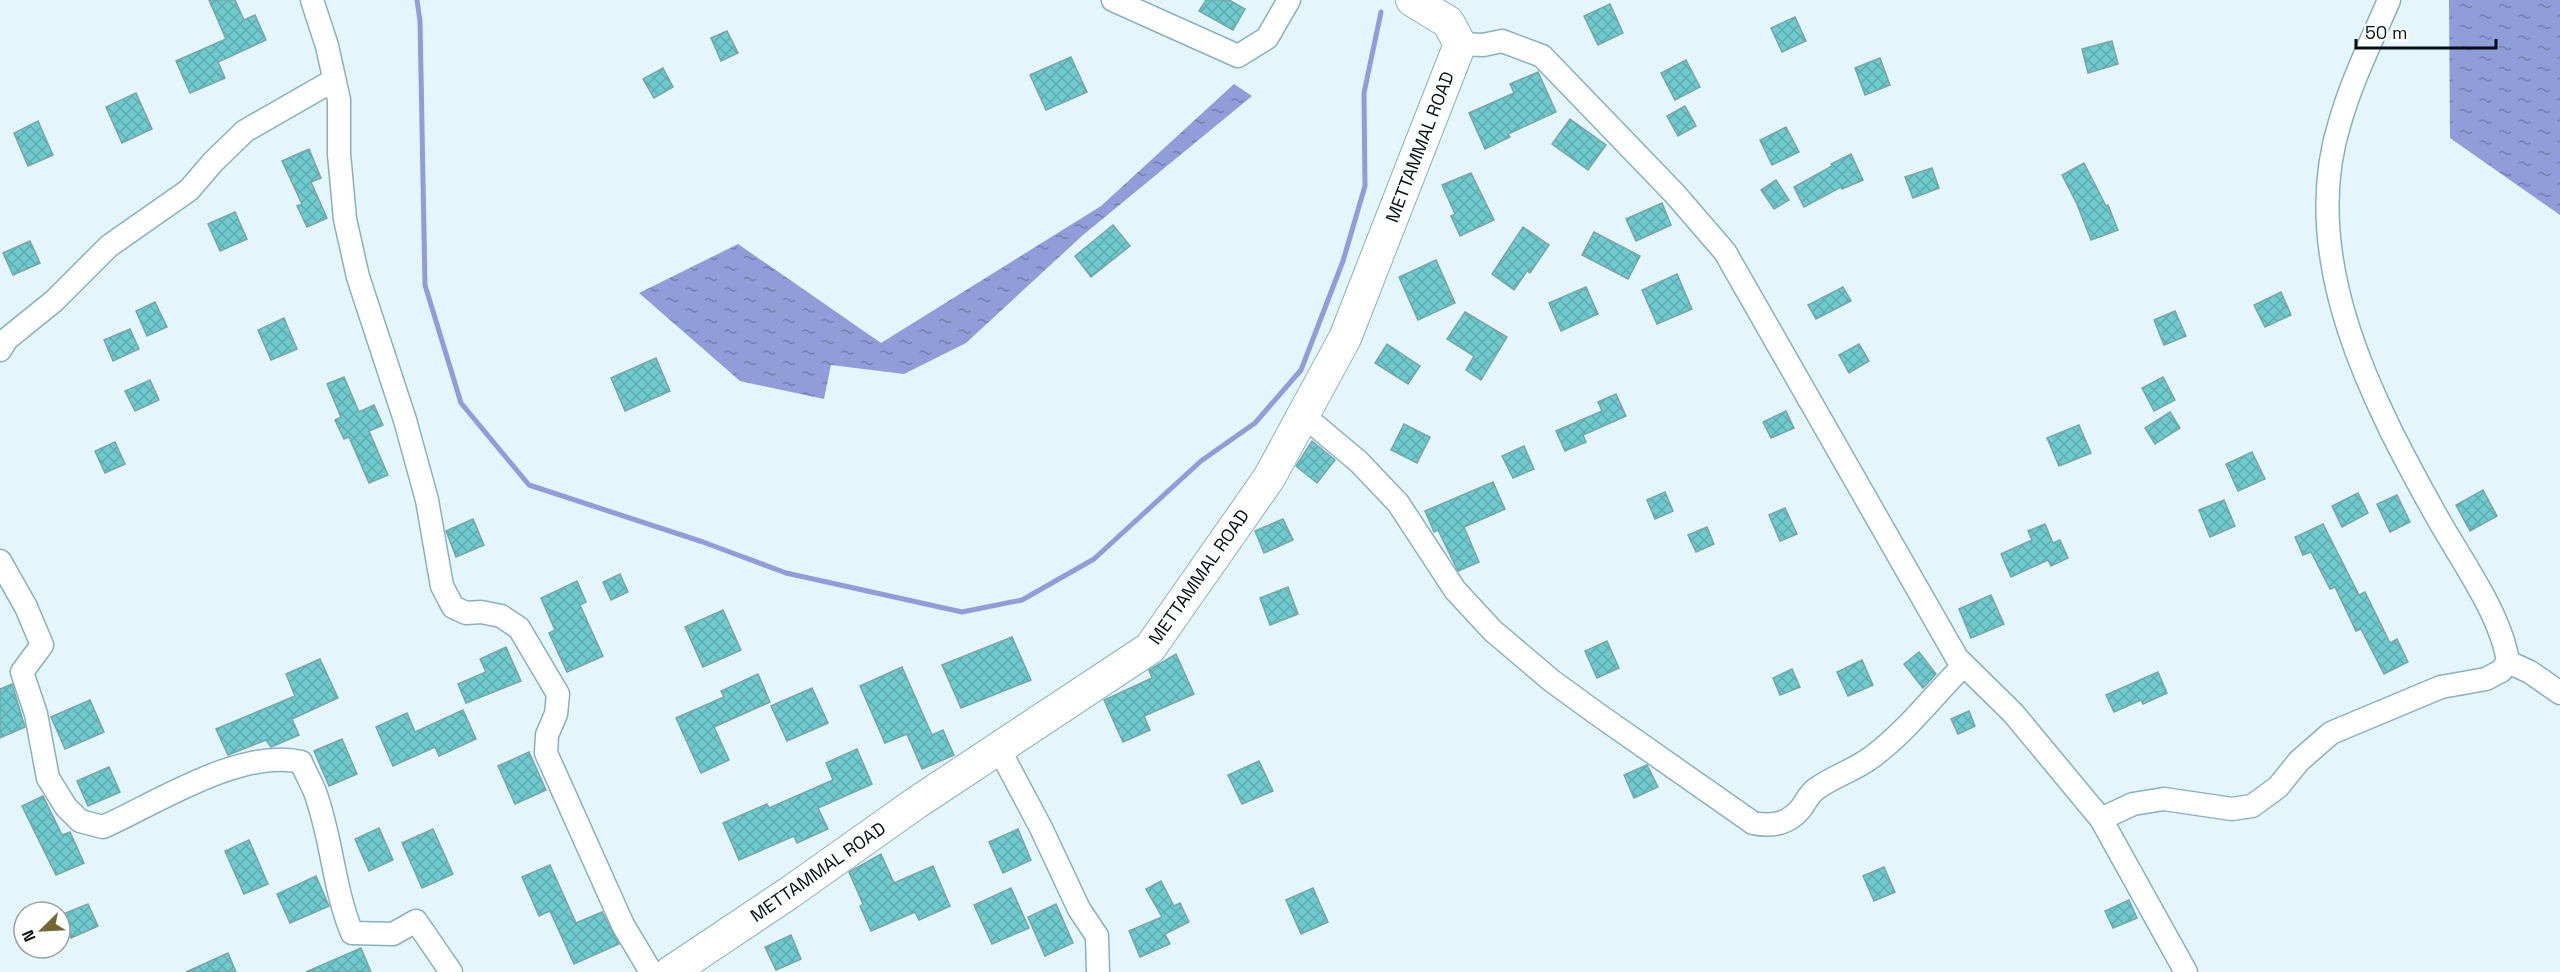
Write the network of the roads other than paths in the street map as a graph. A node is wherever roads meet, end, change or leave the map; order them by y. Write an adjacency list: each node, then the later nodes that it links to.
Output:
1 (312, 0): 7 (street)
2 (1113, 0): 3 (street)
3 (1289, 0)
4 (1412, 0): 6 (main road)
5 (2390, 0): 11 (street)
6 (1460, 44): 9 (main road, METTAMMAL ROAD); 12 (street)
7 (334, 80): 8 (street); 17 (street)
8 (0, 350)
9 (1304, 415): 12 (street); 14 (main road, METTAMMAL ROAD)
10 (0, 561): 16 (street)
11 (2508, 662): 13 (street); 15 (street)
12 (1964, 664): 15 (street)
13 (2560, 693)
14 (999, 749): 18 (main road, METTAMMAL ROAD); 19 (street)
15 (2101, 819): 20 (street)
16 (451, 972)
17 (651, 972)
18 (671, 972)
19 (1098, 972)
20 (2186, 972)

